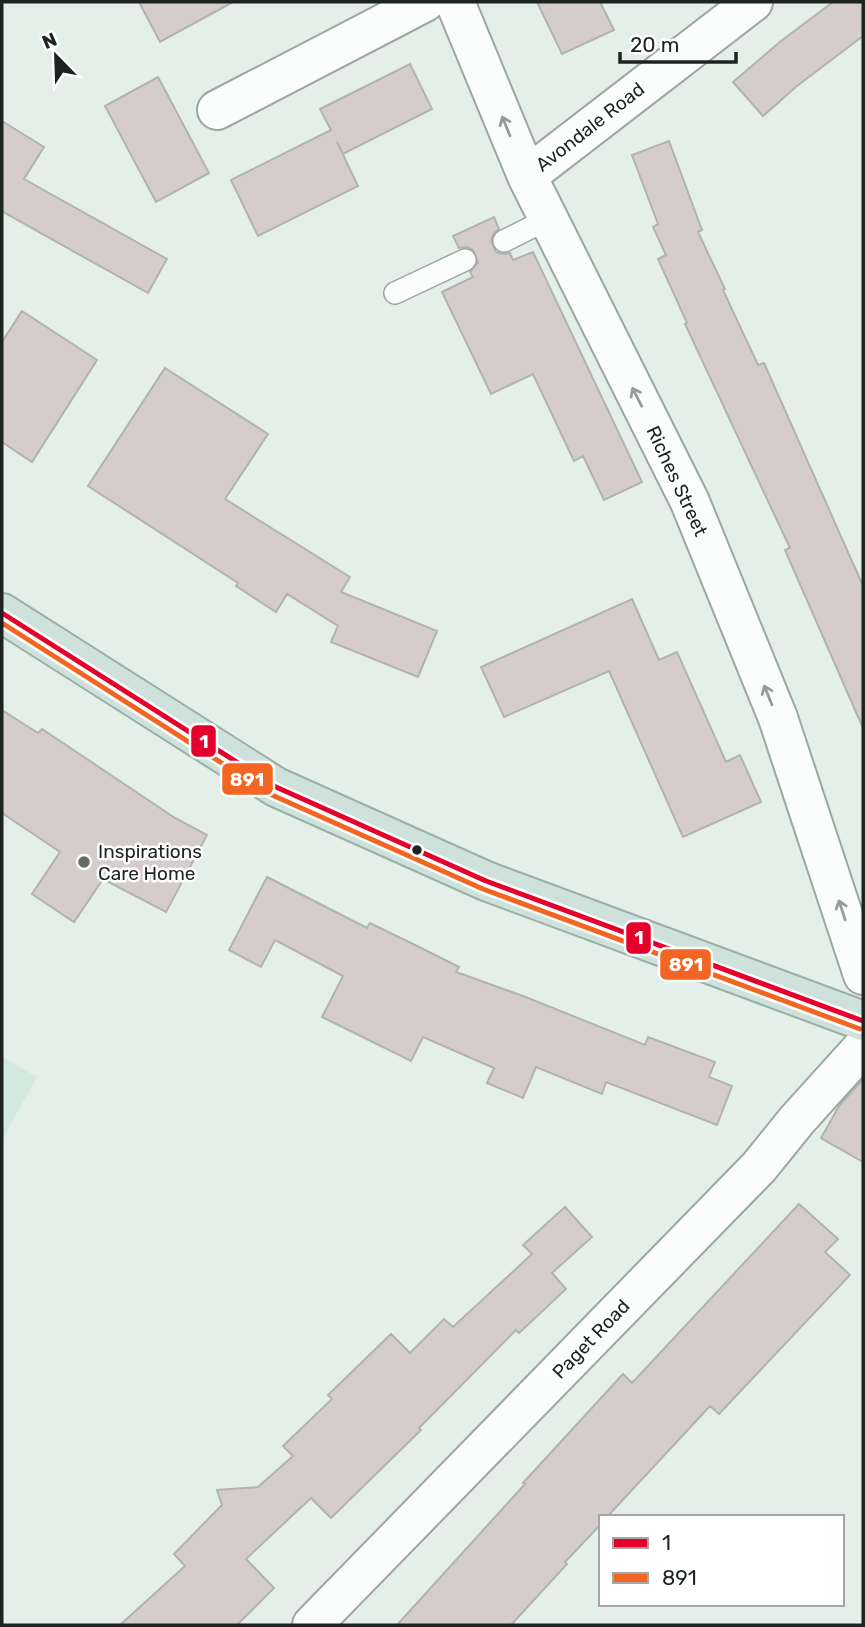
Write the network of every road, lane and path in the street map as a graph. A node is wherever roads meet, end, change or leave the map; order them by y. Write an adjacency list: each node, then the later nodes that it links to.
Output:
1 (425, 2): 4 (street)
2 (455, 2): 5 (street, Riches Street, one-way to 2)
3 (753, 2): 5 (street, Avondale Road)
4 (217, 110)
5 (527, 176): 6 (street, Riches Street)
6 (548, 219): 7 (lane); 11 (street, Riches Street, one-way to 6)
7 (504, 241)
8 (465, 260): 9 (lane)
9 (395, 293)
10 (2, 613): 12 (highway)
11 (863, 975)
12 (863, 1021)
13 (863, 1047): 14 (street, Paget Road)
14 (312, 1625)

